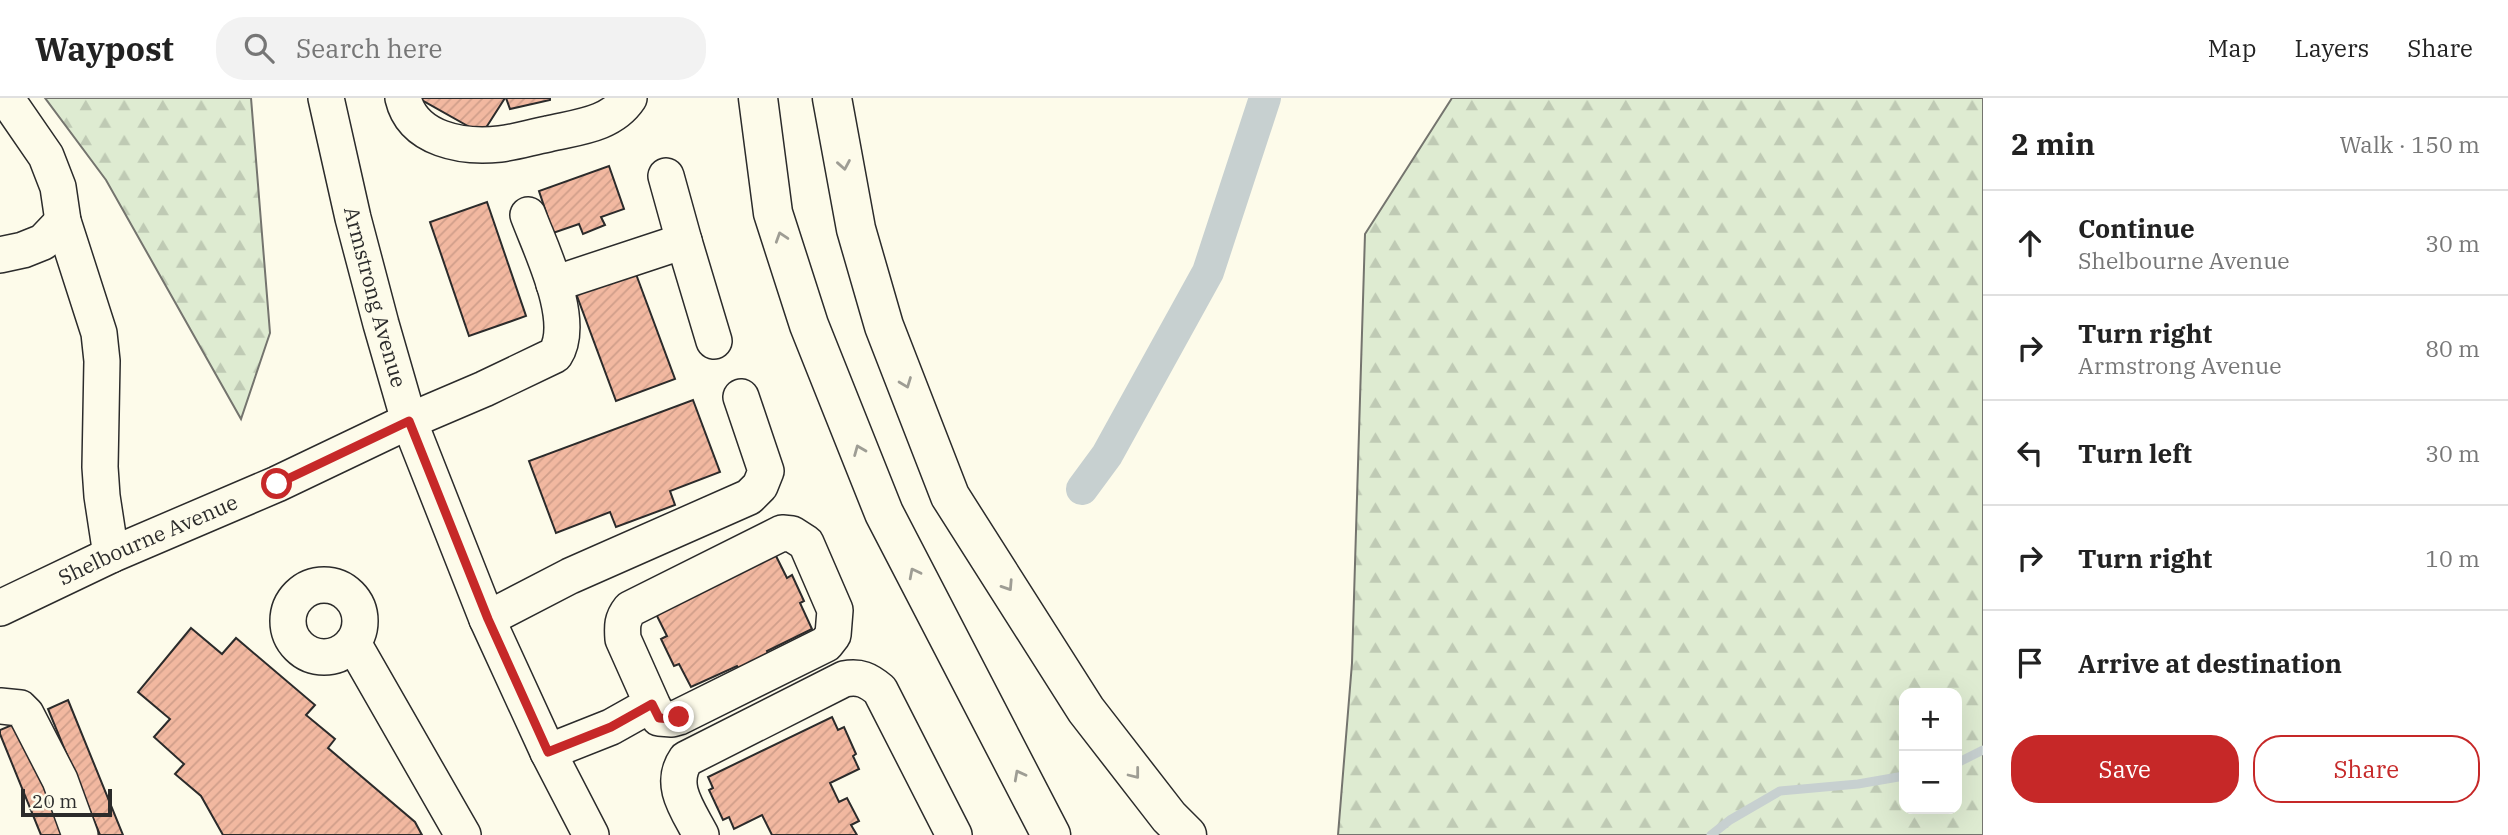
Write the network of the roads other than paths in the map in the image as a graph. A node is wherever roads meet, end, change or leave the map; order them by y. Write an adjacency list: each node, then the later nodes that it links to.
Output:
1 (6, 98): 9 (street)
2 (326, 98): 15 (street, Armstrong Avenue)
3 (403, 98): 4 (street)
4 (629, 98)
5 (758, 98): 28 (highway, one-way to 5)
6 (832, 98): 29 (highway, one-way to 29)
7 (666, 176): 10 (street)
8 (528, 215): 12 (street, Shelbourne Avenue)
9 (63, 221): 11 (street); 16 (street)
10 (684, 241): 12 (street); 13 (street)
11 (0, 255)
12 (554, 284): 15 (street, Shelbourne Avenue)
13 (714, 341)
14 (741, 397): 18 (street)
15 (409, 421): 16 (street, Shelbourne Avenue); 18 (street, Armstrong Avenue)
16 (111, 555): 17 (street, Shelbourne Avenue)
17 (0, 608)
18 (488, 619): 22 (street, Armstrong Avenue)
19 (353, 643): 24 (street)
20 (652, 704): 20 (street); 22 (street)
21 (0, 706): 23 (street)
22 (548, 752): 25 (street, Armstrong Avenue)
23 (80, 835)
24 (463, 835)
25 (592, 835)
26 (701, 835): 27 (street)
27 (954, 835)
28 (1051, 835)
29 (1186, 835)

